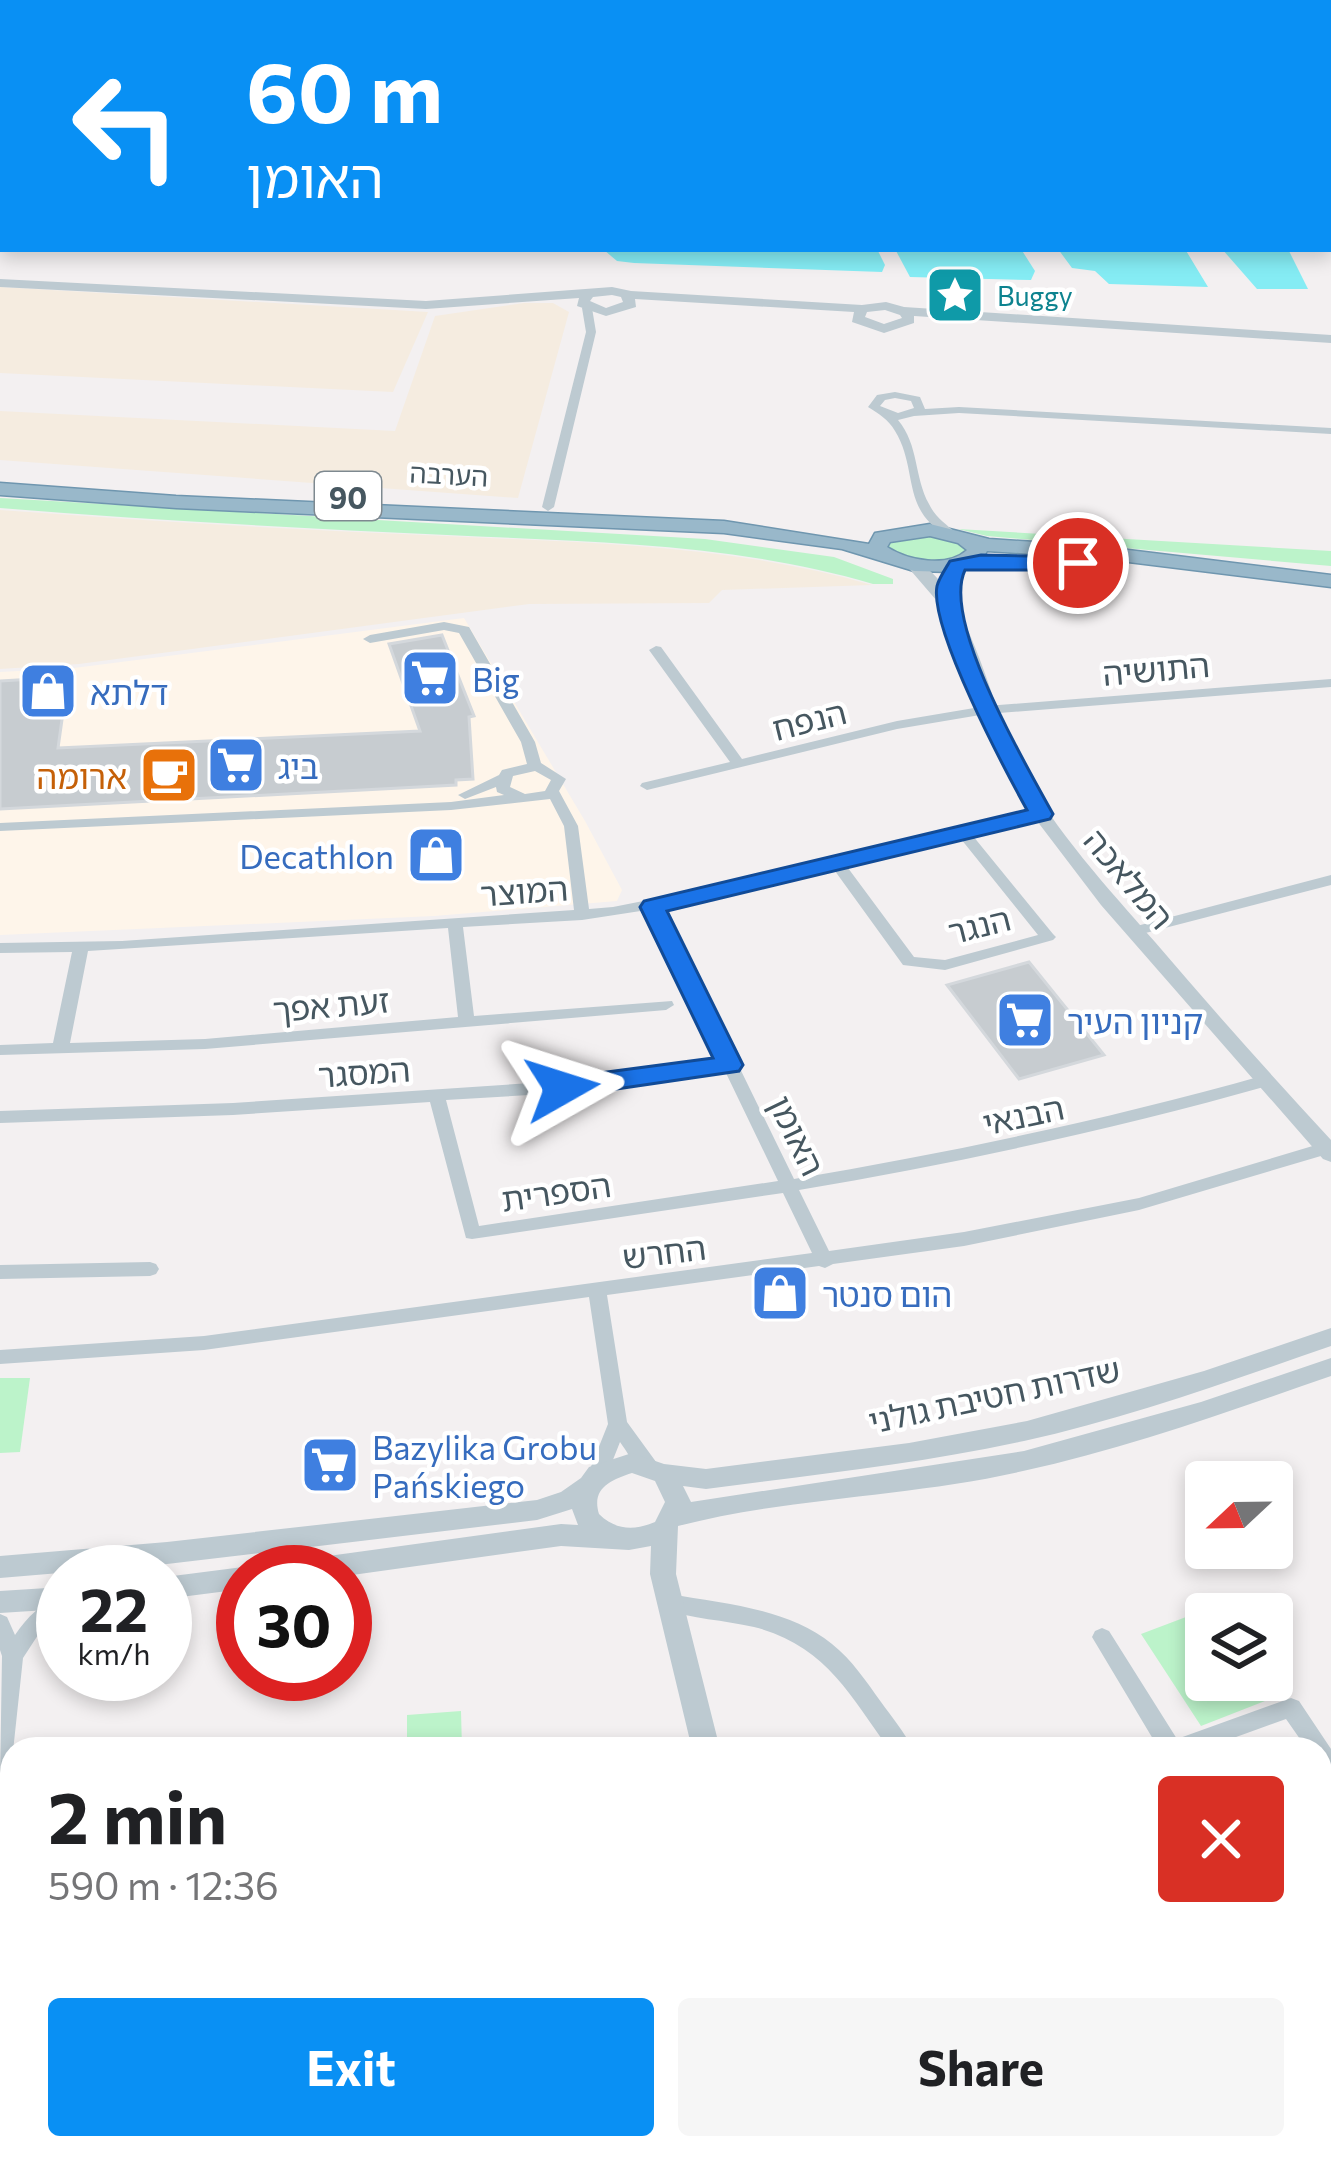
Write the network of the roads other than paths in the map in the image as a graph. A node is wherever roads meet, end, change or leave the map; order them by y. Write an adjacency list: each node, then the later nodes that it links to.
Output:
1 (0, 283): 2 (street)
2 (587, 302): 3 (street); 6 (street)
3 (623, 304): 4 (street); 6 (street)
4 (862, 316): 5 (street); 5 (street)
5 (905, 317): 7 (street)
6 (591, 332): 15 (street)
7 (1331, 342)
8 (915, 410): 9 (street); 9 (street); 10 (street); 11 (street)
9 (889, 416): 10 (street)
10 (902, 430): 14 (street)
11 (1331, 431)
12 (0, 471): 15 (highway, הערבה / 90)
13 (0, 488): 18 (highway, הערבה / 90)
14 (920, 506): 16 (street); 17 (street)
15 (548, 507): 16 (highway, הערבה / 90)
16 (898, 532): 17 (highway, 90); 18 (highway)
17 (957, 536): 20 (highway); 21 (highway, 90)
18 (884, 555): 19 (highway, 90)
19 (914, 565): 20 (highway, 90); 23 (street, המלאכה)
20 (959, 565): 22 (highway, 90); 23 (street)
21 (1331, 581)
22 (1331, 595)
23 (947, 600): 27 (street, המלאכה)
24 (370, 639): 29 (street)
25 (656, 650): 28 (street)
26 (1331, 683): 27 (street, התושיה)
27 (986, 710): 28 (street, הנפח); 34 (street, המלאכה)
28 (739, 764): 31 (street, הנפח)
29 (535, 766): 30 (street); 32 (street)
30 (502, 779): 33 (street); 35 (street)
31 (646, 786)
32 (554, 792): 33 (street); 41 (street)
33 (517, 798): 36 (street)
34 (1041, 814): 37 (street, המוצר); 43 (street, המלאכה)
35 (0, 818)
36 (0, 827)
37 (964, 834): 38 (street, המוצר); 38 (street, הנגר)
38 (838, 866): 40 (street, המוצר)
39 (1331, 880): 43 (street)
40 (652, 907): 41 (street, המוצר); 50 (street, האומן)
41 (582, 915): 42 (street, המוצר)
42 (455, 925): 45 (street, המוצר); 47 (street)
43 (1134, 931): 51 (street, המלאכה)
44 (0, 948): 45 (street, המוצר)
45 (81, 948): 48 (street)
46 (666, 1005): 47 (street, זעת אפך)
47 (467, 1023): 48 (street, זעת אפך)
48 (60, 1050): 49 (street, זעת אפך)
49 (0, 1051)
50 (730, 1065): 52 (street, המסגר); 55 (street, האומן)
51 (1265, 1081): 54 (street, המלאכה); 55 (street, הבנאי)
52 (436, 1096): 53 (street, המסגר); 55 (street, הספרית)
53 (2, 1123)
54 (1326, 1142): 56 (street, החרש)
55 (789, 1186): 56 (street, האומן)
56 (825, 1261): 59 (street, החרש)
57 (150, 1269): 58 (street)
58 (0, 1273)
59 (596, 1289): 61 (street, החרש); 63 (street)
60 (1331, 1336): 64 (street, שדרות חטיבת גולני)
61 (0, 1358)
62 (1331, 1367): 66 (street, שדרות חטיבת גולני)
63 (618, 1424): 64 (street); 65 (street)
64 (657, 1470): 65 (street); 66 (street)
65 (593, 1480): 67 (street); 69 (street)
66 (669, 1523): 67 (street); 70 (street)
67 (616, 1539): 68 (street); 70 (street)
68 (372, 1561)
69 (0, 1567)
70 (669, 1597): 78 (street); 79 (street)
71 (36, 1601): 72 (street)
72 (0, 1602)
73 (0, 1623): 76 (street)
74 (36, 1624): 76 (street)
75 (1102, 1637): 80 (street)
76 (13, 1656): 77 (street)
77 (4, 1737)
78 (703, 1737)
79 (893, 1737)
80 (1165, 1737)
81 (1208, 1737): 82 (street)
82 (1310, 1737)

